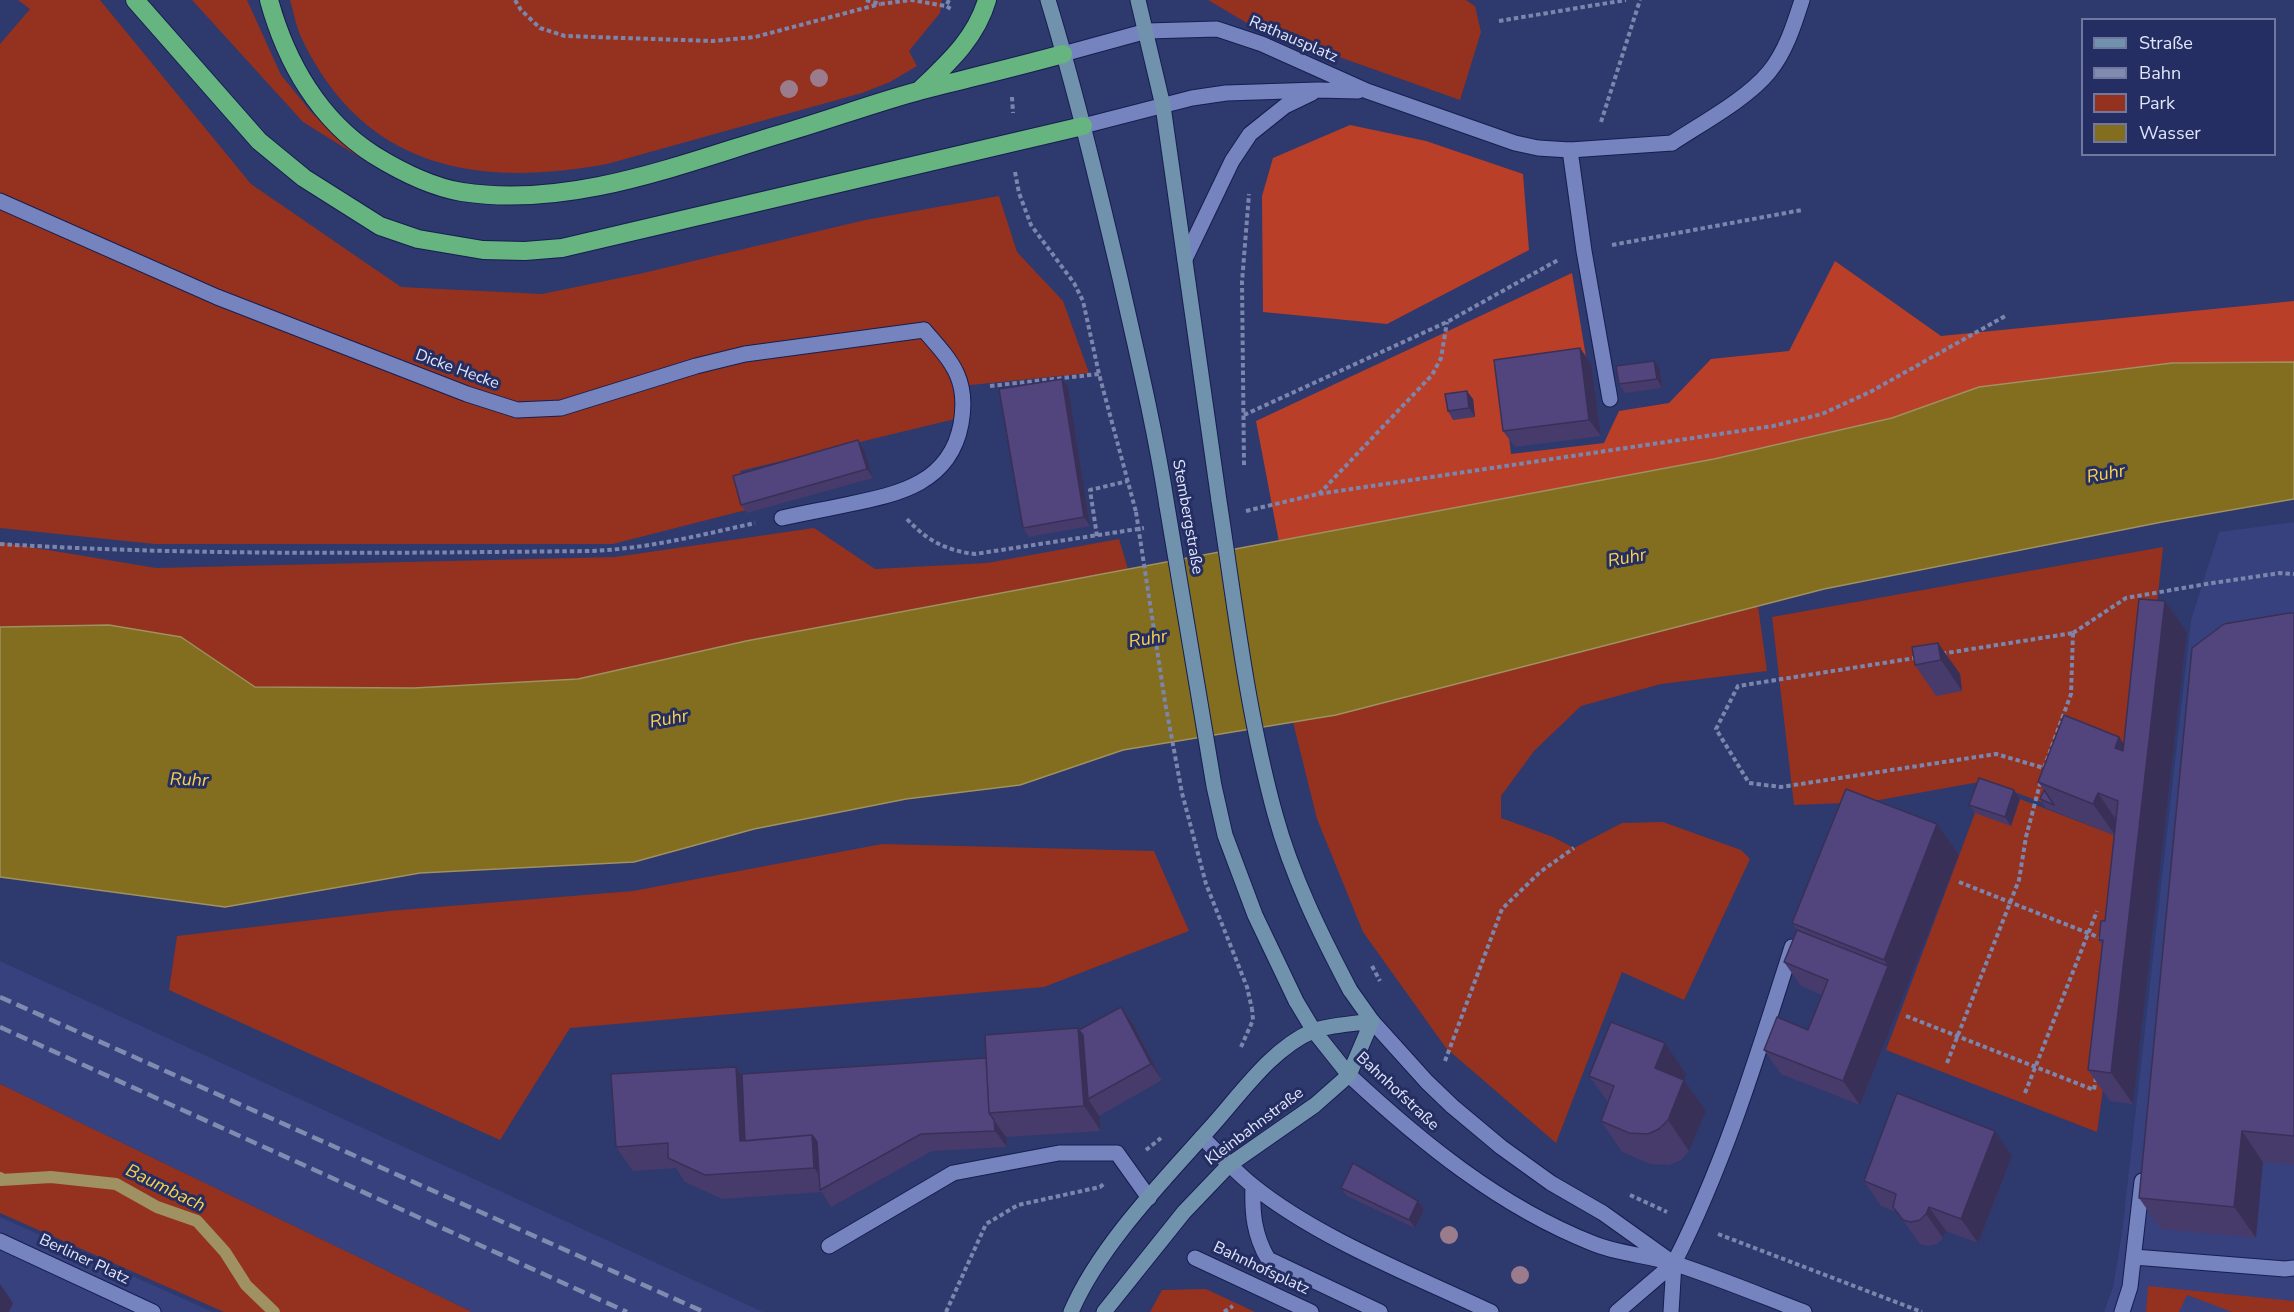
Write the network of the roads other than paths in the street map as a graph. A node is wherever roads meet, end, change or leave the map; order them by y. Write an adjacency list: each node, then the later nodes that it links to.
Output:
1 (135, 0): 13 (highway)
2 (269, 0): 10 (highway)
3 (987, 0): 10 (highway)
4 (1048, 0): 8 (main road, Stembergstraße)
5 (1138, 0): 7 (main road, Stembergstraße)
6 (1802, 0): 14 (street, Rathausplatz)
7 (1147, 31): 8 (street, Rathausplatz); 11 (street, Rathausplatz); 12 (main road, Stembergstraße)
8 (1064, 54): 10 (highway); 13 (main road, Stembergstraße)
9 (1318, 90): 11 (street, Rathausplatz); 12 (street, Rathausplatz); 16 (street, Rathausplatz)
10 (920, 91)
11 (1367, 91): 14 (street, Rathausplatz)
12 (1163, 105): 13 (street, Rathausplatz); 16 (main road, Stembergstraße)
13 (1083, 126): 21 (main road, Stembergstraße, bridge)
14 (1570, 150): 17 (street)
15 (0, 201): 18 (street, Dicke Hecke)
16 (1185, 259): 20 (main road, Stembergstraße, bridge)
17 (1610, 399)
18 (782, 518)
19 (1793, 944): 32 (street)
20 (1372, 1021): 21 (main road); 22 (main road, Kleinbahnstraße); 32 (street, Bahnhofstraße)
21 (1314, 1031): 22 (main road, Bahnhofstraße); 23 (main road, Kleinbahnstraße)
22 (1349, 1074): 25 (main road, Kleinbahnstraße); 32 (street, Bahnhofstraße)
23 (1202, 1137): 25 (street); 27 (main road, Kleinbahnstraße)
24 (2144, 1163): 30 (street)
25 (1230, 1165): 26 (street); 36 (main road, Kleinbahnstraße)
26 (1253, 1186): 38 (street); 39 (street)
27 (1149, 1198): 29 (street); 35 (main road, Kleinbahnstraße)
28 (0, 1241): 34 (street, Berliner Platz)
29 (829, 1246)
30 (2134, 1257): 33 (street); 43 (street)
31 (1195, 1258): 37 (street, Bahnhofsplatz)
32 (1674, 1263): 40 (street); 41 (street); 42 (street, Bahnhofstraße)
33 (2294, 1268)
34 (153, 1312)
35 (1071, 1312)
36 (1104, 1312)
37 (1311, 1312)
38 (1380, 1312)
39 (1491, 1312)
40 (1617, 1312)
41 (1671, 1312)
42 (1804, 1312)
43 (2122, 1312)

